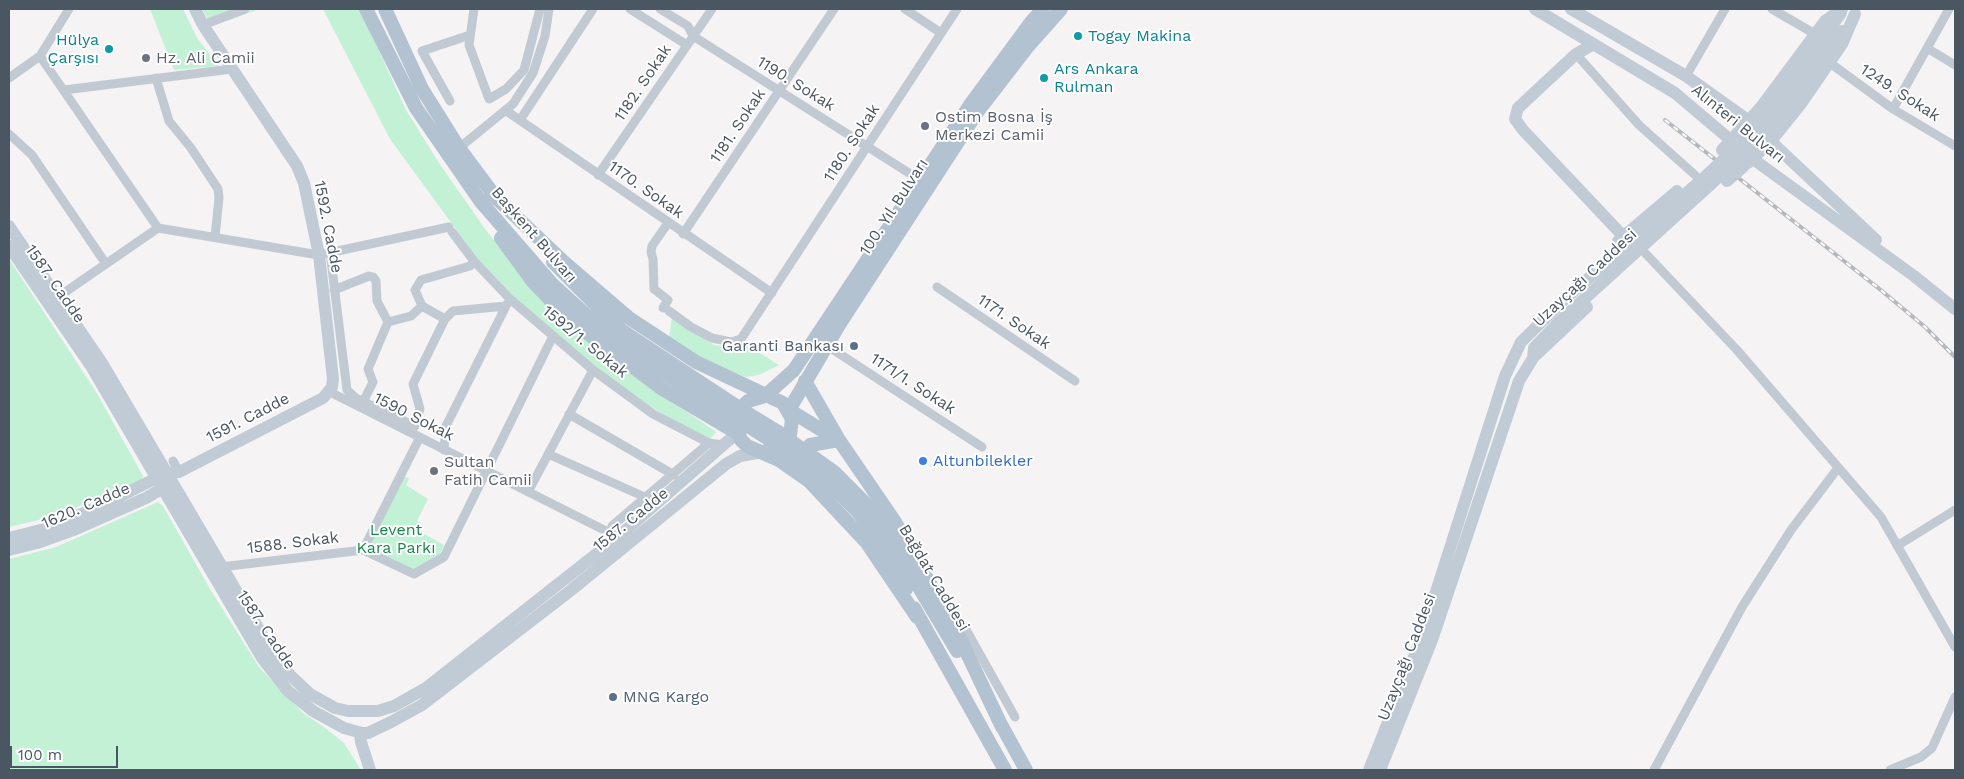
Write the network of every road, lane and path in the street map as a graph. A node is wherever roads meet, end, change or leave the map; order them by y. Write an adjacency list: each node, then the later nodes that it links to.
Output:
1 (69, 9): 34 (street)
2 (195, 9): 24 (main road, 1592. Cadde)
3 (245, 9): 24 (street)
4 (366, 9): 58 (main road, Başkent Bulvarı)
5 (386, 9): 53 (main road, Başkent Bulvarı)
6 (474, 9): 27 (street)
7 (540, 9): 27 (street)
8 (550, 9): 45 (street)
9 (593, 9): 46 (street)
10 (630, 9): 31 (street)
11 (660, 9): 28 (street, 1190. Sokak)
12 (712, 9): 28 (street, 1182. Sokak)
13 (834, 9): 42 (street, 1181. Sokak)
14 (905, 9): 25 (street)
15 (957, 9): 25 (street, 1180. Sokak)
16 (1043, 9): 57 (main road, 100. Yıl Bulvarı)
17 (1061, 9): 82 (main road, 100. Yıl Bulvarı)
18 (1535, 9): 29 (main road, Alınteri Bulvarı)
19 (1571, 9): 38 (main road, Alınteri Bulvarı)
20 (1725, 9): 38 (street)
21 (1772, 9): 26 (street)
22 (1949, 9): 32 (street)
23 (1850, 10): 26 (main road); 35 (main road); 56 (main road, Uzayçağı Caddesi, bridge)
24 (203, 25): 37 (main road, 1592. Cadde)
25 (941, 32): 51 (street, 1180. Sokak)
26 (1815, 34): 47 (main road)
27 (470, 36): 43 (street)
28 (693, 36): 31 (street, 1182. Sokak); 42 (street, 1190. Sokak)
29 (1582, 37): 30 (main road, Alınteri Bulvarı); 33 (main road, Uzayçağı Caddesi)
30 (1594, 44): 33 (main road, Uzayçağı Caddesi); 49 (main road, Alınteri Bulvarı)
31 (687, 45): 55 (street, 1182. Sokak)
32 (1927, 48): 36 (street); 44 (street)
33 (1576, 54): 56 (street); 63 (main road, Uzayçağı Caddesi)
34 (40, 56): 39 (street); 41 (street)
35 (1830, 63): 44 (street, 1249. Sokak); 50 (main road)
36 (1955, 65)
37 (232, 69): 40 (street); 66 (main road, 1592. Cadde)
38 (1686, 76): 47 (main road, Alınteri Bulvarı)
39 (9, 78)
40 (156, 78): 41 (street); 64 (street)
41 (64, 90): 61 (street)
42 (779, 90): 51 (street, 1190. Sokak); 62 (street, 1181. Sokak)
43 (450, 101)
44 (1893, 108): 52 (street, 1249. Sokak)
45 (505, 110): 46 (street, 1170. Sokak); 53 (street)
46 (520, 120): 55 (street, 1170. Sokak)
47 (1749, 121): 49 (main road); 50 (main road, Alınteri Bulvarı)
48 (9, 134): 69 (street)
49 (1732, 140): 54 (main road, Alınteri Bulvarı); 56 (main road)
50 (1771, 141): 54 (main road); 70 (main road, Alınteri Bulvarı)
51 (867, 146): 57 (street, 1190. Sokak); 73 (street, 1180. Sokak)
52 (1955, 146)
53 (459, 148): 58 (main road, Başkent Bulvarı)
54 (1748, 163): 67 (main road, bridge); 70 (main road, Alınteri Bulvarı)
55 (598, 175): 59 (street, 1170. Sokak)
56 (1705, 175): 63 (main road); 75 (main road, Uzayçağı Caddesi); 83 (main road, Uzayçağı Caddesi)
57 (920, 180): 86 (main road, 100. Yıl Bulvarı)
58 (486, 198): 84 (main road); 93 (main road); 95 (main road, Başkent Bulvarı, bridge); 95 (main road, Başkent Bulvarı, bridge)
59 (668, 223): 62 (street, 1170. Sokak); 73 (street, 1180. Sokak)
60 (9, 226): 74 (main road, 1587. Cadde)
61 (158, 228): 64 (street); 69 (street)
62 (683, 234): 73 (street, 1170. Sokak)
63 (1623, 236): 75 (main road)
64 (214, 237): 66 (street)
65 (9, 246): 107 (main road, 1587. Cadde)
66 (324, 254): 68 (street, 1592/1. Sokak); 72 (street); 89 (main road, 1592. Cadde)
67 (1646, 254): 83 (main road); 104 (street)
68 (474, 261): 76 (street, 1592/1. Sokak); 77 (street)
69 (106, 264): 74 (street)
70 (1914, 276): 78 (main road, Alınteri Bulvarı)
71 (936, 287): 88 (street, 1171. Sokak)
72 (334, 290): 80 (street); 91 (street)
73 (772, 293)
74 (58, 297): 107 (main road, 1587. Cadde)
75 (1565, 299): 130 (main road, Uzayçağı Caddesi)
76 (508, 303): 79 (street); 81 (street, 1592/1. Sokak); 101 (street)
77 (422, 306): 79 (street); 80 (street)
78 (1955, 309)
79 (445, 319): 96 (street)
80 (388, 322): 91 (street)
81 (552, 338): 85 (street, 1592/1. Sokak); 105 (street, 1588. Sokak)
82 (826, 345): 87 (main road, 100. Yıl Bulvarı); 100 (street, 1171/1. Sokak)
83 (1532, 358): 131 (main road, Uzayçağı Caddesi)
84 (696, 362): 90 (main road); 93 (main road)
85 (593, 370): 94 (street); 98 (street, 1592/1. Sokak)
86 (794, 370): 87 (main road); 90 (main road, 100. Yıl Bulvarı)
87 (805, 381): 92 (main road, 100. Yıl Bulvarı); 97 (main road)
88 (1075, 381)
89 (330, 392): 96 (street, 1590 Sokak); 107 (main road, 1591. Cadde)
90 (765, 396): 92 (main road); 95 (main road)
91 (364, 402): 96 (street)
92 (789, 410): 97 (main road); 102 (main road)
93 (702, 412): 95 (main road)
94 (569, 414): 103 (street); 106 (street)
95 (742, 422): 99 (main road, 1587. Cadde); 102 (main road); 118 (main road, Bağdat Caddesi, bridge)
96 (415, 432): 101 (street, 1590 Sokak); 116 (street)
97 (839, 440): 108 (main road); 125 (main road)
98 (709, 443): 99 (street, 1592/1. Sokak); 106 (street)
99 (723, 445): 112 (main road, 1587. Cadde)
100 (982, 447)
101 (444, 450): 105 (street, 1590 Sokak)
102 (762, 452): 108 (main road); 126 (main road, 1587. Cadde)
103 (548, 454): 109 (street); 110 (street)
104 (1838, 468): 114 (street); 132 (street)
105 (485, 470): 109 (street, 1590 Sokak); 116 (street, 1588. Sokak)
106 (674, 475): 110 (street)
107 (168, 476): 113 (main road, 1620. Cadde); 115 (main road, 1620. Cadde); 117 (main road, 1587. Cadde); 126 (main road, 1587. Cadde)
108 (805, 479): 119 (main road)
109 (528, 492): 112 (street, 1590 Sokak)
110 (647, 498): 112 (street)
111 (1955, 510): 114 (street)
112 (615, 532): 123 (main road, 1587. Cadde)
113 (9, 538)
114 (1897, 546): 121 (street)
115 (9, 550)
116 (363, 550): 117 (street, 1588. Sokak)
117 (221, 567): 123 (main road, 1587. Cadde)
118 (910, 584): 119 (main road, Bağdat Caddesi); 125 (main road, Bağdat Caddesi)
119 (917, 616): 129 (main road, Bağdat Caddesi)
120 (964, 626): 124 (street)
121 (1955, 647)
122 (1955, 698): 133 (street)
123 (362, 711): 126 (main road); 126 (main road)
124 (1016, 717)
125 (1002, 727): 127 (main road, Bağdat Caddesi)
126 (365, 732): 128 (main road)
127 (1026, 768)
128 (372, 770)
129 (1005, 770)
130 (1369, 770)
131 (1380, 770)
132 (1654, 770)
133 (1890, 770)

